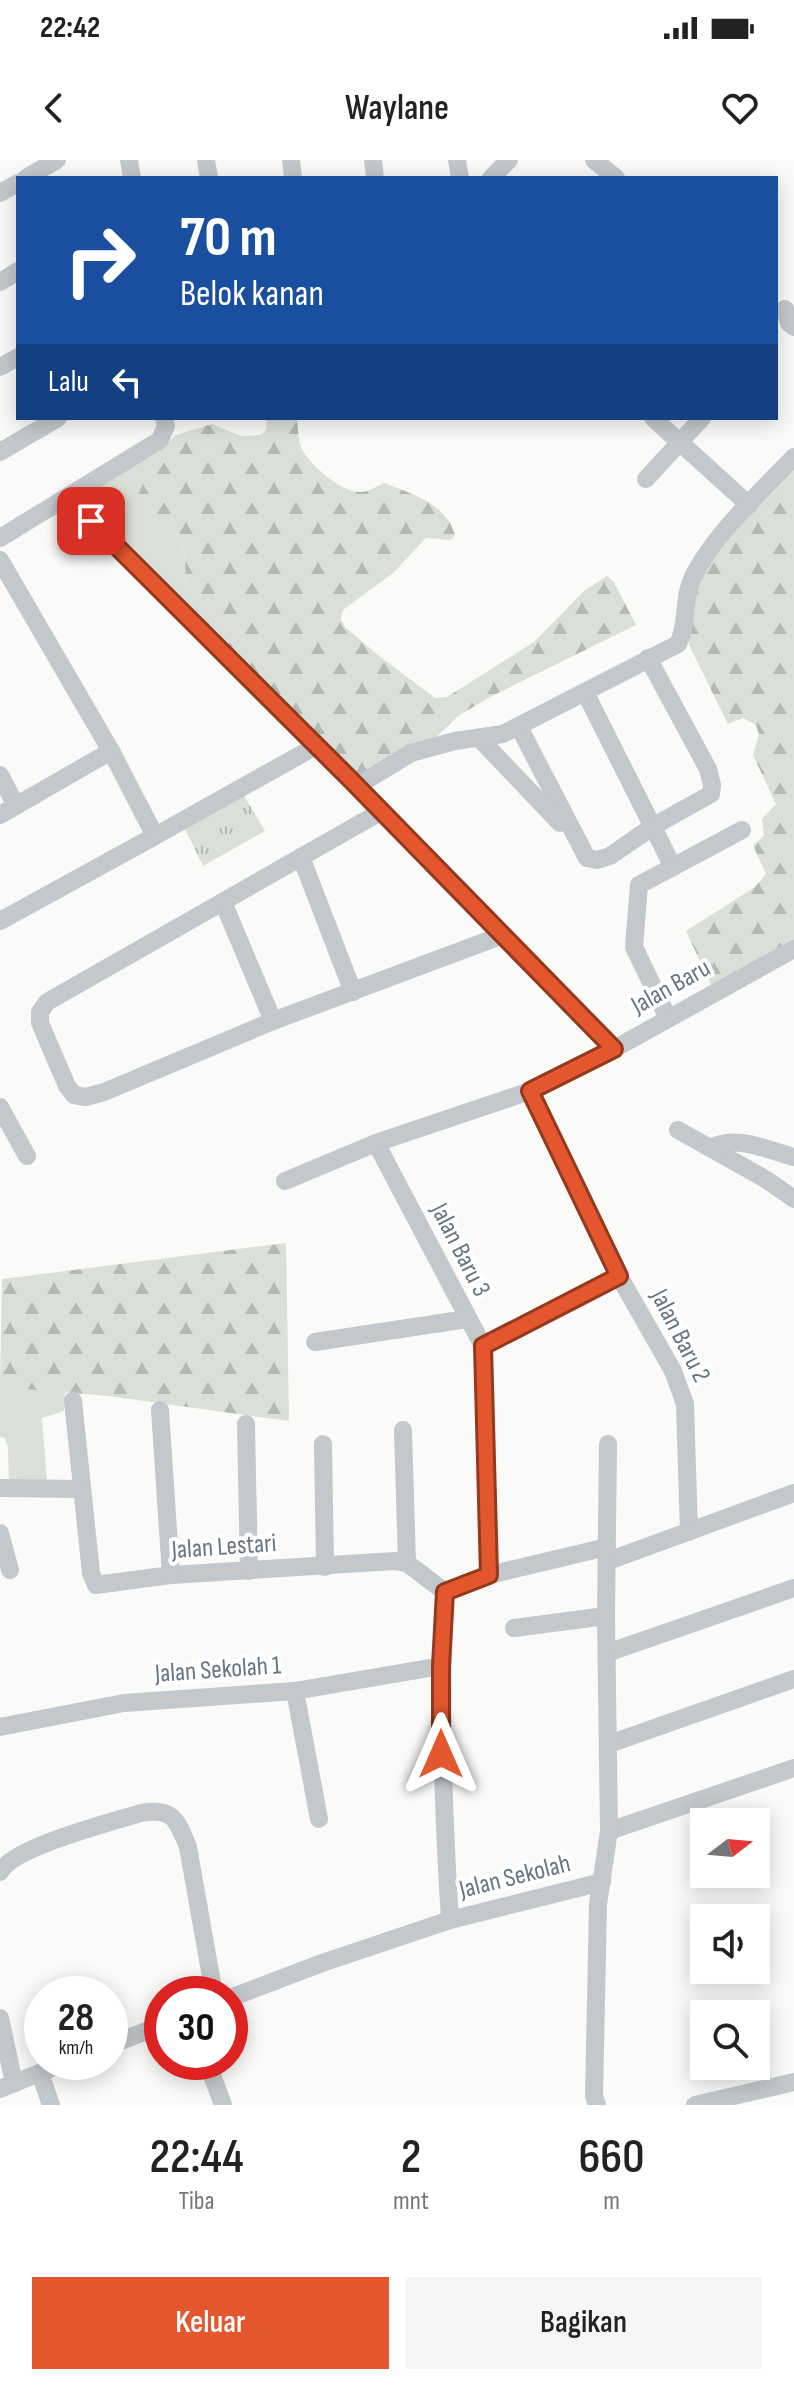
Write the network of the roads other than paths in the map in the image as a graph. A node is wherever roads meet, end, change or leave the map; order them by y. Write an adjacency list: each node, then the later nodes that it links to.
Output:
1 (57, 160): 4 (street)
2 (509, 160): 5 (street)
3 (594, 160): 6 (street)
4 (29, 176)
5 (493, 176)
6 (614, 176)
7 (55, 420): 12 (street)
8 (164, 420): 15 (street)
9 (655, 420): 11 (street)
10 (700, 420): 11 (street)
11 (681, 442): 14 (street); 16 (street)
12 (0, 452)
13 (794, 457): 16 (street)
14 (646, 479)
15 (68, 498): 17 (street); 23 (street)
16 (749, 505): 19 (street)
17 (0, 538)
18 (0, 560): 24 (street)
19 (648, 658): 20 (street); 29 (street)
20 (585, 692): 21 (street); 29 (street)
21 (519, 727): 22 (street); 32 (street)
22 (479, 738): 26 (street); 32 (street)
23 (316, 746): 26 (street); 31 (street)
24 (111, 751): 27 (street); 31 (street)
25 (0, 775): 27 (street)
26 (357, 786): 28 (street)
27 (8, 811)
28 (382, 811): 33 (street); 37 (street)
29 (652, 827): 32 (street); 34 (street)
30 (742, 830): 34 (street)
31 (155, 836): 36 (street)
32 (575, 839)
33 (301, 857): 35 (street); 39 (street)
34 (673, 867): 40 (street)
35 (223, 902): 41 (street); 41 (street)
36 (0, 921)
37 (503, 935): 39 (street); 42 (street)
38 (794, 949): 40 (street, Jalan Baru)
39 (353, 992): 41 (street)
40 (668, 1018): 42 (street, Jalan Baru)
41 (273, 1021)
42 (614, 1049): 43 (street, Jalan Baru)
43 (530, 1091): 46 (street, Jalan Baru); 52 (street, Jalan Baru 2)
44 (0, 1107): 48 (street)
45 (678, 1130): 47 (street)
46 (376, 1143): 50 (street, Jalan Baru); 53 (street, Jalan Baru 3)
47 (710, 1148): 49 (street); 51 (street)
48 (27, 1156)
49 (794, 1157)
50 (285, 1181)
51 (794, 1199)
52 (619, 1276): 55 (street); 65 (street, Jalan Baru 2)
53 (467, 1319): 54 (street); 55 (street, Jalan Baru 3)
54 (315, 1342)
55 (483, 1346): 73 (street, Jalan Baru 3)
56 (73, 1401): 63 (street)
57 (160, 1410): 72 (street)
58 (246, 1424): 71 (street)
59 (403, 1430): 68 (street)
60 (323, 1444): 69 (street)
61 (608, 1444): 67 (street)
62 (0, 1488): 63 (street)
63 (81, 1489): 72 (street, Jalan Lestari)
64 (794, 1493): 65 (street)
65 (689, 1532): 67 (street)
66 (0, 1533): 70 (street)
67 (608, 1554): 73 (street); 76 (street)
68 (407, 1563): 69 (street, Jalan Lestari); 75 (street)
69 (325, 1567): 71 (street, Jalan Lestari)
70 (10, 1570)
71 (249, 1571): 72 (street, Jalan Lestari)
72 (171, 1575)
73 (489, 1575): 75 (street)
74 (794, 1588): 78 (street)
75 (445, 1592): 79 (street)
76 (606, 1616): 77 (street); 78 (street)
77 (514, 1628)
78 (607, 1653): 83 (street)
79 (441, 1666): 81 (street, Jalan Sekolah 1); 89 (street)
80 (794, 1679): 83 (street)
81 (295, 1691): 82 (street, Jalan Sekolah 1); 85 (street)
82 (0, 1727)
83 (609, 1744): 86 (street)
84 (794, 1768): 86 (street)
85 (319, 1819)
86 (609, 1831): 88 (street)
87 (0, 1872): 90 (street)
88 (602, 1882): 89 (street, Jalan Sekolah); 99 (street, Jalan Sekolah)
89 (450, 1920): 91 (street, Jalan Sekolah)
90 (211, 1976)
91 (248, 1991)
92 (0, 2018): 96 (street)
93 (42, 2080): 97 (street)
94 (214, 2080): 98 (street)
95 (794, 2082): 100 (street)
96 (7, 2086)
97 (51, 2105)
98 (223, 2105)
99 (597, 2105)
100 (695, 2105)

